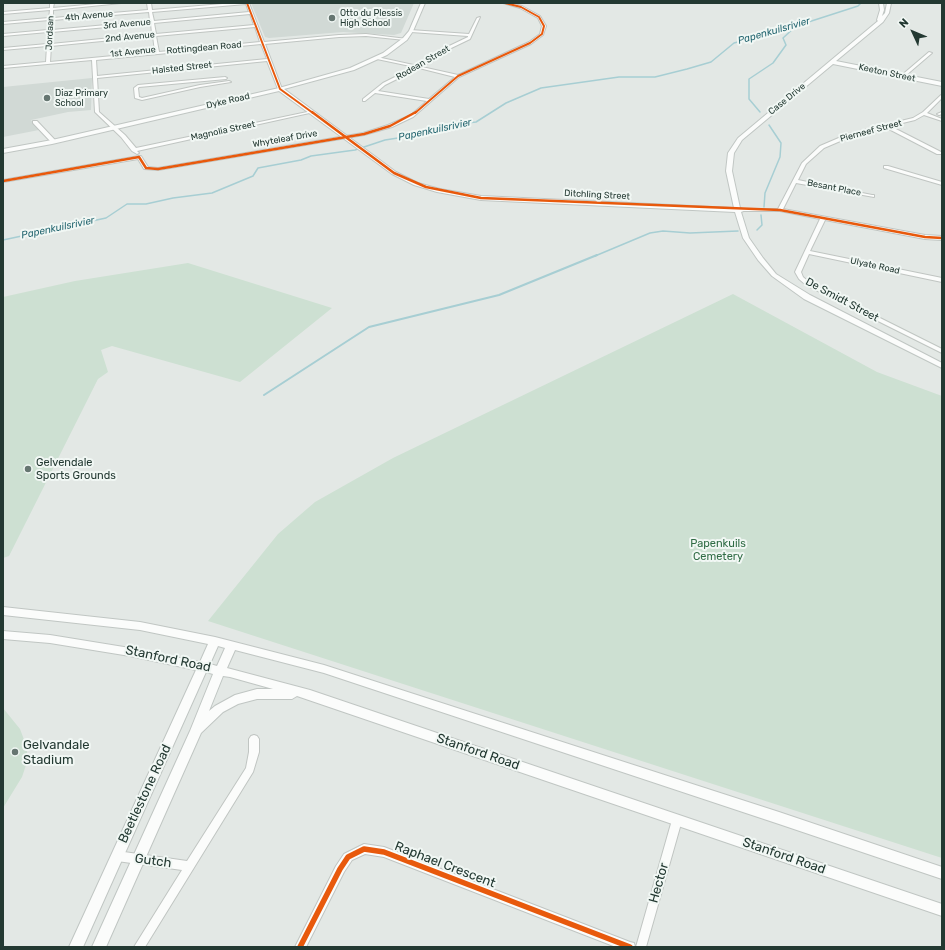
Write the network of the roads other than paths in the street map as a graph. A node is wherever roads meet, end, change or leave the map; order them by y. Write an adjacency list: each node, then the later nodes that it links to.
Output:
1 (52, 3): 9 (street, Jordaan)
2 (119, 3): 9 (street)
3 (149, 3): 10 (street)
4 (246, 3): 10 (street, 4th Avenue); 12 (street)
5 (423, 3): 20 (street, Dyke Road)
6 (505, 3): 38 (street, Whyteleaf Drive)
7 (881, 3): 18 (street)
8 (889, 3): 18 (street, Case Drive)
9 (51, 9): 11 (street); 14 (street, Jordaan)
10 (150, 11): 14 (street, 4th Avenue); 15 (street)
11 (3, 13)
12 (251, 14): 15 (street, 3rd Avenue); 17 (street)
13 (479, 18): 23 (street)
14 (50, 20): 16 (street, 4th Avenue); 19 (street, Jordaan)
15 (152, 22): 19 (street, 3rd Avenue); 22 (street)
16 (3, 24)
17 (256, 26): 22 (street, 2nd Avenue); 25 (street)
18 (875, 26): 34 (street, Case Drive)
19 (50, 31): 21 (street, 3rd Avenue); 26 (street, Jordaan)
20 (412, 31): 23 (street, Rodean Street); 24 (street, Dyke Road)
21 (3, 35)
22 (154, 35): 26 (street, 2nd Avenue); 28 (street)
23 (471, 35): 36 (street, Rodean Street)
24 (405, 39): 25 (street); 31 (street, Dyke Road)
25 (263, 41): 28 (street, 1st Avenue); 32 (street)
26 (49, 45): 27 (street, 2nd Avenue); 33 (street, Jordaan)
27 (3, 49)
28 (157, 51): 30 (street, Rottingdean Road); 33 (street, 1st Avenue)
29 (930, 53): 39 (street)
30 (94, 58): 33 (street, Rottingdean Road); 40 (street, Whyteleaf Drive)
31 (378, 58): 36 (street); 47 (street, Dyke Road)
32 (268, 60): 37 (street, Halsted Street); 47 (street)
33 (48, 61): 35 (street, 1st Avenue)
34 (832, 62): 39 (street, Keeton Street); 69 (street, Case Drive)
35 (3, 66)
36 (419, 67): 38 (street); 48 (street, Rodean Street)
37 (180, 68): 40 (street, Halsted Street); 43 (street)
38 (458, 76): 51 (street, Whyteleaf Drive)
39 (903, 76): 45 (street, Keeton Street)
40 (95, 77): 57 (street, Whyteleaf Drive)
41 (225, 78): 42 (street)
42 (199, 80): 43 (street); 46 (street)
43 (181, 82): 46 (street)
44 (229, 82): 46 (street)
45 (942, 84)
46 (200, 86)
47 (280, 89): 52 (street, Ditchling Street); 57 (street, Dyke Road)
48 (375, 92): 50 (street, Rodean Street); 51 (street, Rodean Street)
49 (942, 96): 53 (street, Pierneef Street)
50 (364, 100)
51 (430, 100): 58 (street, Whyteleaf Drive)
52 (312, 112): 58 (street, Ditchling Street); 60 (street, Magnolia Street)
53 (924, 113): 54 (street); 56 (street, Pierneef Street)
54 (942, 120)
55 (35, 122): 59 (street)
56 (886, 126): 62 (street); 66 (street, Pierneef Street)
57 (113, 128): 59 (street, Dyke Road); 60 (street, Whyteleaf Drive)
58 (346, 137): 63 (street, Whyteleaf Drive); 69 (street, Ditchling Street)
59 (53, 141): 61 (street, Dyke Road)
60 (134, 150): 63 (street, Whyteleaf Drive)
61 (3, 151)
62 (939, 153)
63 (140, 157): 65 (street)
64 (886, 167): 67 (street)
65 (3, 181)
66 (795, 181): 68 (street, Besant Place); 70 (street, Pierneef Street)
67 (942, 184)
68 (872, 196)
69 (741, 209): 70 (street, Ditchling Street); 76 (street, Case Drive)
70 (780, 210): 71 (street, Ditchling Street)
71 (823, 218): 72 (street, Ditchling Street); 73 (street, De Smidt Street)
72 (942, 238)
73 (808, 252): 74 (street, Ulyate Road); 75 (street, De Smidt Street)
74 (942, 280)
75 (942, 351)
76 (942, 366)
77 (3, 611): 79 (street)
78 (3, 635): 81 (street, Stanford Road)
79 (215, 641): 80 (street); 81 (street, Beetlestone Road)
80 (232, 645): 82 (street, Beetlestone Road); 90 (street)
81 (203, 666): 82 (street, Stanford Road); 87 (street, Beetlestone Road)
82 (220, 670): 83 (street, Stanford Road); 84 (street, Beetlestone Road)
83 (310, 695): 84 (street); 86 (street, Stanford Road)
84 (196, 731): 88 (street, Beetlestone Road)
85 (254, 739): 89 (street)
86 (677, 820): 91 (street, Stanford Road); 97 (street, Hector)
87 (116, 856): 88 (street, Gutch); 92 (street, Beetlestone Road)
88 (139, 859): 89 (street, Gutch); 93 (street, Beetlestone Road)
89 (189, 866): 94 (street)
90 (942, 873)
91 (942, 910)
92 (76, 947)
93 (99, 947)
94 (138, 947)
95 (300, 947): 96 (street, Raphael Crescent)
96 (630, 947)
97 (641, 947)

